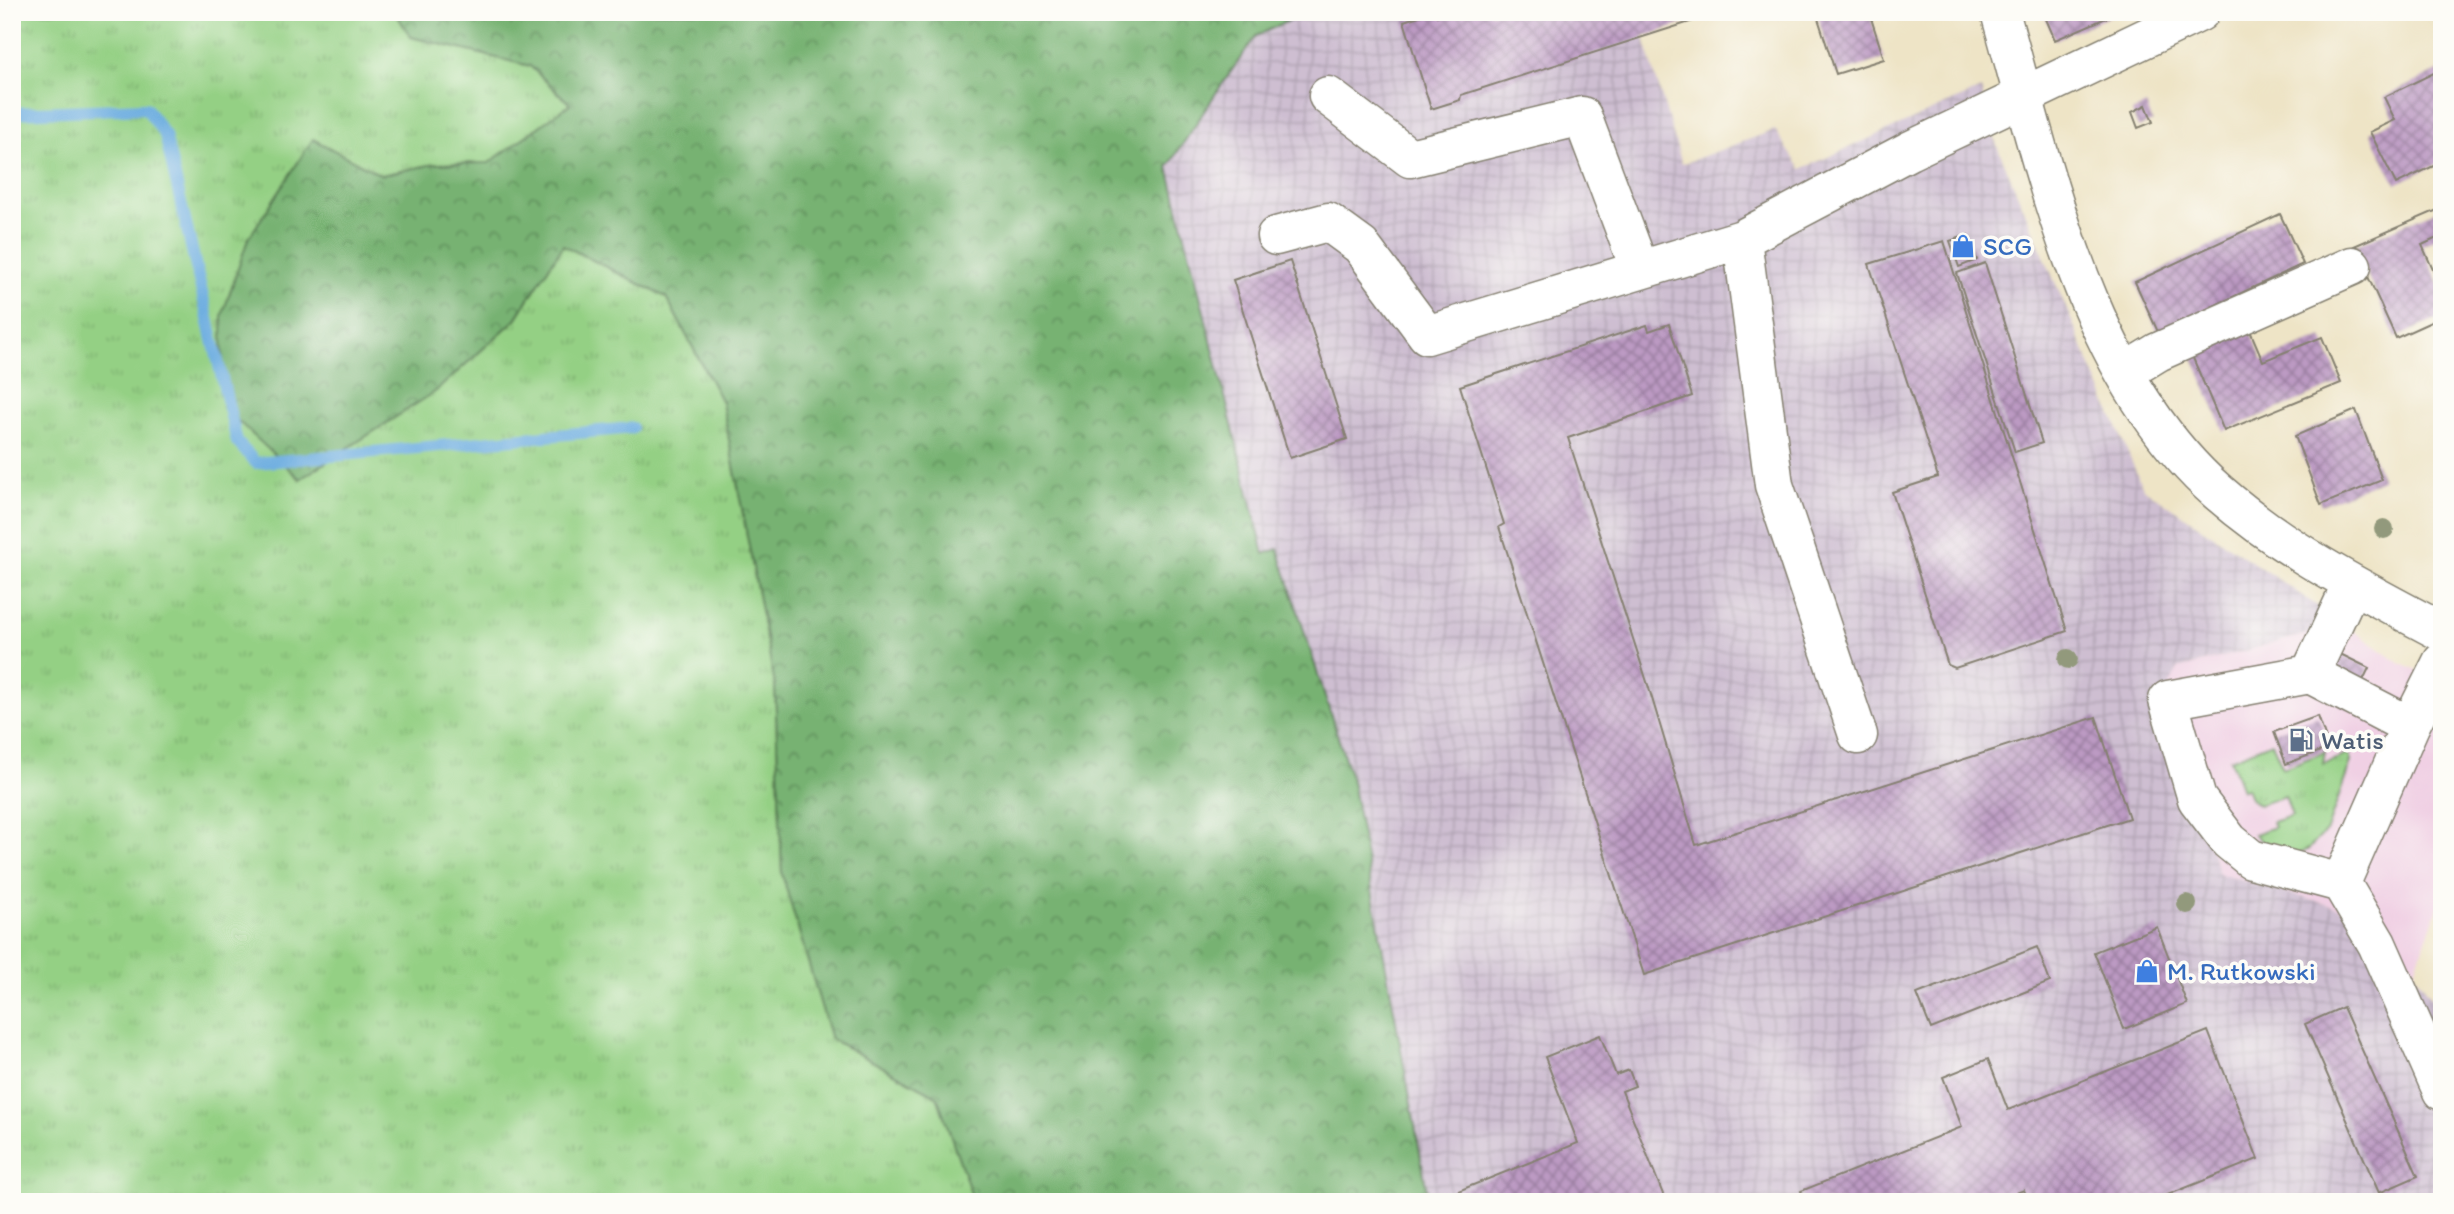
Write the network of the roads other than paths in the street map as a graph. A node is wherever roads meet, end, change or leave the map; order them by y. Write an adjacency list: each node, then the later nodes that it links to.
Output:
1 (2000, 12): 3 (street)
2 (2200, 12): 3 (street)
3 (2024, 95): 6 (street); 9 (street)
4 (1328, 96): 8 (street)
5 (1276, 236): 8 (street)
6 (1742, 239): 8 (street); 15 (street)
7 (2352, 266): 9 (street)
8 (1640, 270)
9 (2125, 372): 10 (street)
10 (2352, 584): 11 (street); 13 (street)
11 (2442, 632)
12 (2442, 662): 14 (street)
13 (2314, 665): 14 (street); 16 (street)
14 (2416, 715): 16 (street)
15 (1858, 735)
16 (2341, 883): 17 (street)
17 (2442, 1091)

